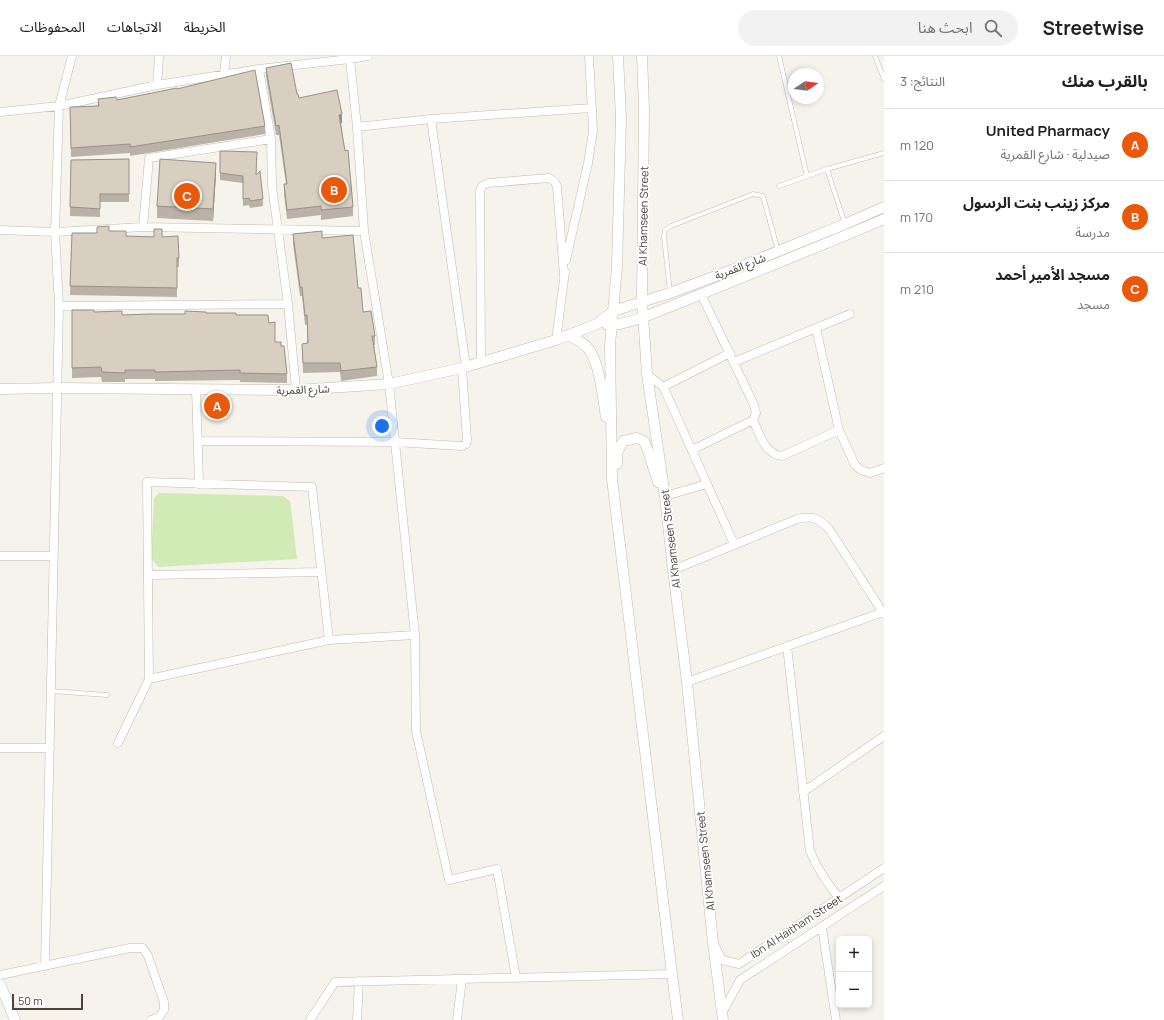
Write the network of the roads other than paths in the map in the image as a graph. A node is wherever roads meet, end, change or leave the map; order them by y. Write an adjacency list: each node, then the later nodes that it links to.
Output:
1 (72, 56): 16 (street)
2 (159, 56): 15 (street)
3 (226, 56): 13 (street)
4 (368, 56): 10 (street)
5 (589, 56): 17 (street)
6 (618, 56): 41 (street)
7 (642, 56): 38 (street, Al Khamseen Street)
8 (779, 56): 24 (lane)
9 (874, 56): 14 (lane)
10 (350, 59): 11 (street); 20 (street)
11 (301, 60): 12 (street)
12 (259, 69): 13 (street); 21 (street)
13 (224, 74): 15 (street)
14 (884, 79)
15 (157, 84): 16 (street)
16 (59, 106): 18 (street); 32 (street)
17 (592, 108): 19 (street); 35 (street)
18 (0, 112)
19 (431, 119): 20 (street); 52 (street)
20 (357, 127): 33 (street)
21 (271, 139): 29 (street); 31 (street)
22 (884, 153): 23 (lane)
23 (827, 169): 24 (lane); 28 (lane)
24 (807, 176): 25 (lane)
25 (779, 186)
26 (884, 207): 28 (street, شارع القمرية)
27 (884, 219): 37 (street)
28 (846, 224): 34 (street, شارع القمرية)
29 (143, 227): 31 (street); 32 (street)
30 (0, 230): 32 (street)
31 (278, 230): 33 (street); 39 (street)
32 (55, 232): 40 (street)
33 (364, 232): 54 (street)
34 (778, 251): 36 (street, شارع القمرية); 36 (lane)
35 (564, 276): 48 (street); 50 (street)
36 (670, 293): 38 (street, شارع القمرية)
37 (701, 294): 43 (street); 49 (street)
38 (642, 301): 41 (street, شارع القمرية); 43 (street, Al Khamseen Street)
39 (288, 304): 40 (street); 59 (street)
40 (59, 306): 56 (street)
41 (613, 311): 44 (street, شارع القمرية); 45 (street)
42 (850, 314): 46 (street)
43 (643, 317): 45 (street); 53 (street, Al Khamseen Street)
44 (597, 324): 45 (street, شارع القمرية); 47 (street, شارع القمرية)
45 (612, 326): 64 (street)
46 (816, 328): 51 (street); 61 (street)
47 (568, 335): 48 (street, شارع القمرية); 64 (street)
48 (556, 340): 50 (street, شارع القمرية)
49 (730, 353): 51 (street); 55 (street)
50 (481, 362): 52 (street, شارع القمرية)
51 (734, 362): 60 (street)
52 (464, 368): 54 (street, شارع القمرية); 63 (street)
53 (647, 374): 55 (street); 69 (street, Al Khamseen Street)
54 (389, 384): 59 (street, شارع القمرية); 63 (street)
55 (663, 387): 65 (street)
56 (57, 388): 57 (street, شارع القمرية); 58 (street, شارع القمرية); 74 (street)
57 (196, 389): 59 (street, شارع القمرية); 62 (street)
58 (0, 390)
59 (296, 390)
60 (753, 420): 61 (street); 65 (street)
61 (839, 430): 66 (street)
62 (198, 441): 63 (street); 67 (street)
63 (395, 442): 79 (street)
64 (611, 445): 71 (street)
65 (692, 450): 68 (street)
66 (884, 468)
67 (199, 484): 76 (street); 77 (street)
68 (707, 484): 69 (street); 72 (street)
69 (665, 496): 70 (street, Al Khamseen Street)
70 (666, 509): 71 (street); 75 (street, Al Khamseen Street)
71 (616, 516): 97 (street)
72 (734, 544): 75 (street); 78 (street)
73 (0, 556): 74 (street)
74 (54, 556): 84 (street)
75 (673, 570): 83 (street, Al Khamseen Street)
76 (321, 572): 77 (street); 80 (street)
77 (148, 575): 82 (street)
78 (884, 613): 81 (street)
79 (415, 635): 80 (street); 99 (street)
80 (329, 640): 82 (street)
81 (787, 646): 83 (street); 90 (street)
82 (148, 678): 87 (street)
83 (687, 682): 95 (street, Al Khamseen Street)
84 (51, 691): 85 (lane); 89 (street)
85 (107, 695)
86 (884, 736): 90 (street)
87 (118, 743)
88 (0, 748): 89 (street)
89 (50, 748): 96 (street)
90 (803, 792): 93 (street)
91 (884, 868): 93 (street, Ibn Al Haitham Street)
92 (884, 886): 94 (street, Ibn Al Haitham Street)
93 (839, 898): 95 (street, Ibn Al Haitham Street)
94 (822, 927): 103 (street, Ibn Al Haitham Street); 110 (street)
95 (713, 943): 103 (street, Al Khamseen Street)
96 (46, 966): 98 (street); 105 (street)
97 (672, 974): 99 (street); 109 (street)
98 (0, 975)
99 (516, 978): 100 (street)
100 (462, 979): 101 (street); 108 (street)
101 (359, 981): 106 (street); 107 (street)
102 (0, 984): 104 (street)
103 (722, 1017)
104 (14, 1020)
105 (151, 1020)
106 (310, 1020)
107 (357, 1020)
108 (457, 1020)
109 (678, 1020)
110 (836, 1020)

